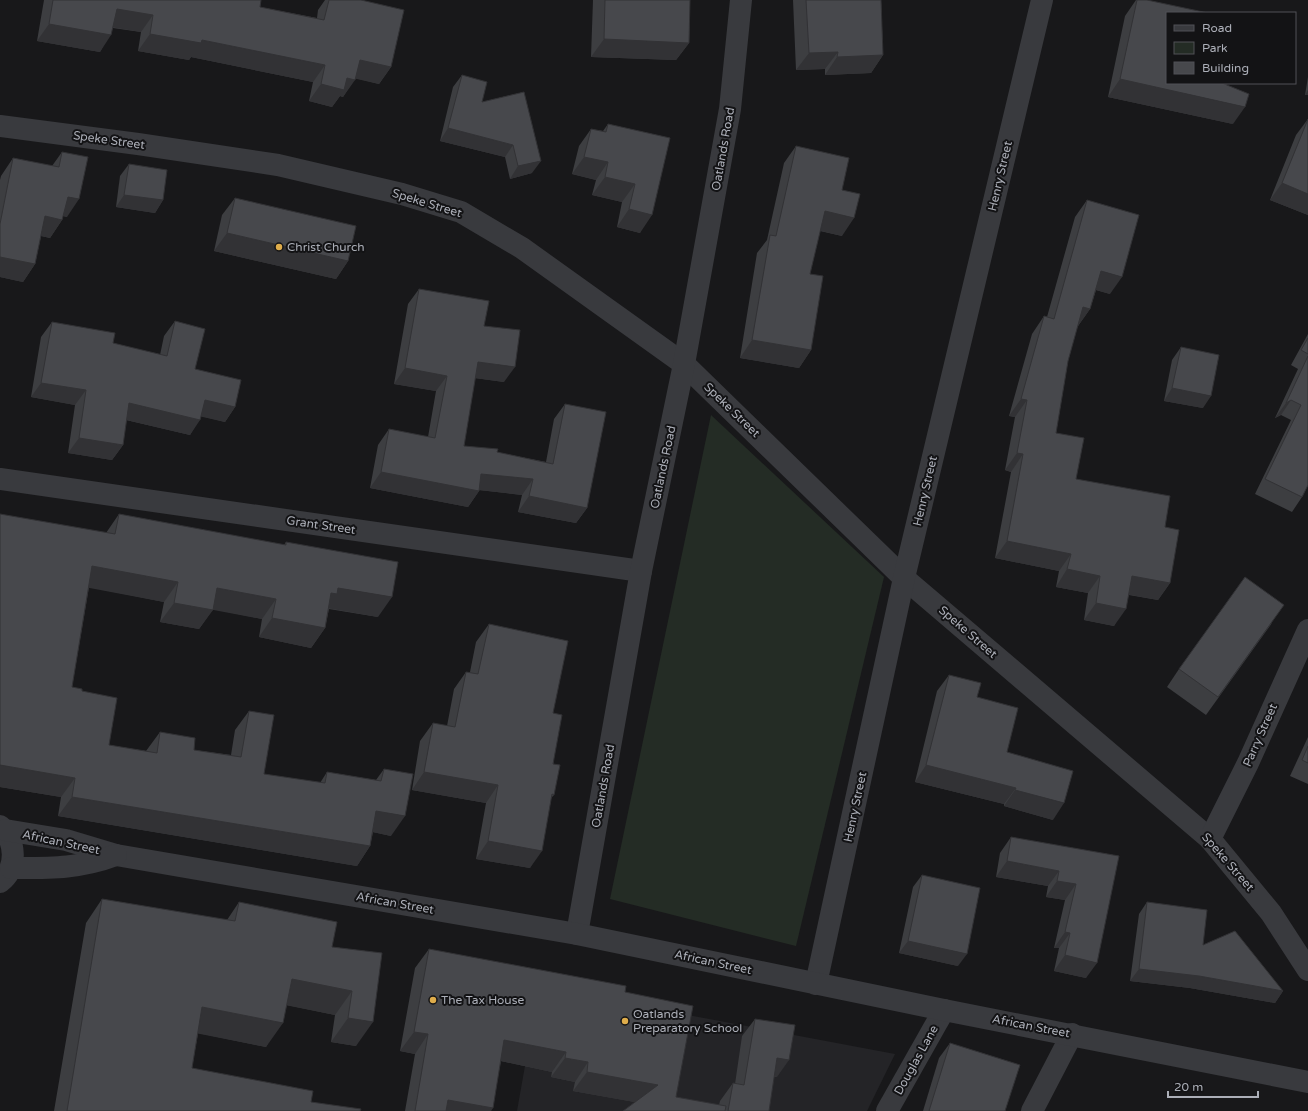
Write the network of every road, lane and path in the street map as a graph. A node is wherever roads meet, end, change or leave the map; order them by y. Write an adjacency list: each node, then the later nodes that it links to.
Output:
1 (741, 0): 4 (street, Oatlands Road)
2 (1042, 0): 7 (street, Henry Street)
3 (0, 126): 4 (street, Speke Street)
4 (684, 364): 6 (street, Oatlands Road); 7 (street, Speke Street)
5 (0, 479): 6 (street, Grant Street)
6 (642, 571): 13 (street, Oatlands Road)
7 (904, 578): 10 (street, Speke Street); 15 (street, Henry Street)
8 (1308, 630): 10 (street, Parry Street)
9 (3, 828): 11 (street, African Street); 12 (street)
10 (1210, 839): 14 (street, Speke Street)
11 (116, 855): 12 (street, African Street); 13 (street, African Street)
12 (5, 875)
13 (577, 934): 15 (street, African Street)
14 (1308, 970)
15 (816, 984): 16 (street, African Street)
16 (944, 1010): 17 (street, African Street); 19 (street, Douglas Lane)
17 (1072, 1034): 18 (street, African Street); 20 (street)
18 (1308, 1082)
19 (887, 1111)
20 (1032, 1111)

